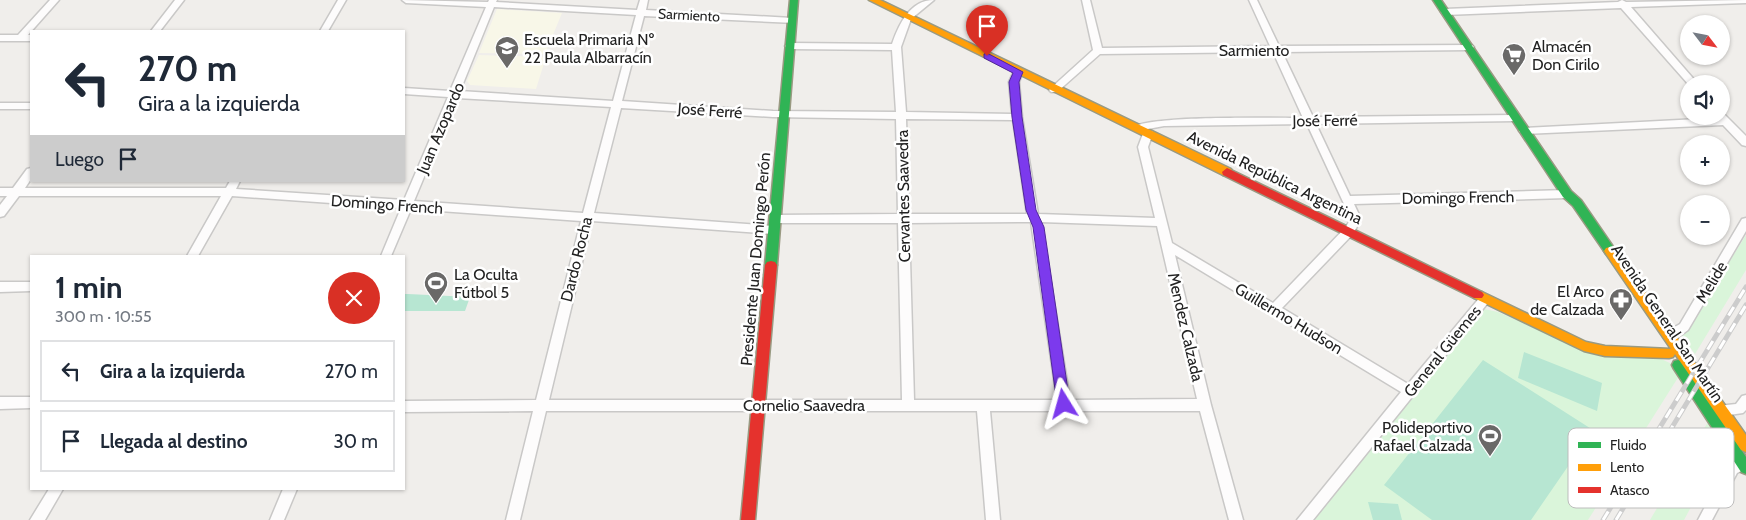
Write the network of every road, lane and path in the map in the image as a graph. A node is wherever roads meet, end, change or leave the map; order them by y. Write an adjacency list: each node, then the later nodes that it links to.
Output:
1 (55, 0): 22 (street)
2 (180, 0): 19 (street)
3 (342, 0): 20 (street)
4 (406, 0): 13 (street, Sarmiento)
5 (644, 0): 15 (street, Dardo Rocha)
6 (794, 0): 18 (main road, Presidente Juan Domingo Perón)
7 (873, 0): 17 (main road, Avenida República Argentina)
8 (930, 0): 17 (street, Cervantes Saavedra)
9 (1086, 0): 28 (street)
10 (1253, 0): 27 (street)
11 (1437, 0): 16 (main road, Avenida General San Martín)
12 (1746, 0): 14 (street)
13 (492, 2): 15 (street, Sarmiento); 33 (street, Juan Azopardo)
14 (1621, 3): 16 (street); 30 (street)
15 (642, 12): 18 (street, Sarmiento); 34 (street, Dardo Rocha)
16 (1446, 12): 26 (main road, Avenida General San Martín)
17 (908, 17): 25 (street, Cervantes Saavedra); 29 (main road, Avenida República Argentina)
18 (792, 21): 24 (main road, Presidente Juan Domingo Perón)
19 (156, 30)
20 (325, 30)
21 (0, 38): 22 (street)
22 (20, 38): 23 (street)
23 (30, 38)
24 (790, 46): 25 (street); 37 (main road, Presidente Juan Domingo Perón)
25 (896, 47): 38 (street, Cervantes Saavedra)
26 (1469, 47): 27 (street, Sarmiento); 40 (main road, Avenida General San Martín)
27 (1277, 50): 28 (street, Sarmiento); 41 (street)
28 (1098, 51): 31 (street)
29 (1018, 72): 31 (main road, Avenida República Argentina); 39 (street)
30 (1685, 75)
31 (1054, 90): 44 (main road, Avenida República Argentina)
32 (405, 91): 33 (street, José Ferré)
33 (454, 94): 34 (street, José Ferré); 54 (street, Juan Azopardo)
34 (616, 104): 37 (street, José Ferré); 56 (street, Dardo Rocha)
35 (0, 106): 36 (street)
36 (30, 106)
37 (784, 114): 38 (street, José Ferré); 61 (main road, Presidente Juan Domingo Perón)
38 (901, 115): 39 (street, José Ferré); 58 (street, Cervantes Saavedra)
39 (1017, 117): 57 (street)
40 (1515, 118): 41 (street, José Ferré); 45 (main road, Avenida General San Martín)
41 (1310, 120): 44 (street, José Ferré); 53 (street)
42 (1680, 121): 45 (street)
43 (1730, 125): 46 (street)
44 (1142, 130): 59 (street, Mendez Calzada); 62 (main road, Avenida República Argentina)
45 (1524, 131): 52 (main road, Avenida General San Martín)
46 (1746, 142)
47 (30, 173): 50 (street)
48 (234, 182): 51 (street)
49 (0, 192): 50 (street, Domingo French)
50 (16, 192): 51 (street, Domingo French); 55 (street)
51 (228, 192): 54 (street, Domingo French); 64 (street)
52 (1567, 194): 53 (street, Domingo French); 70 (main road, Avenida General San Martín); 71 (main road, Avenida General San Martín)
53 (1348, 200): 62 (street)
54 (407, 206): 56 (street, Domingo French); 65 (street, Juan Azopardo)
55 (0, 213)
56 (587, 218): 61 (street, Domingo French); 82 (street, Dardo Rocha)
57 (1035, 218): 58 (street, Domingo French); 59 (street, Domingo French); 76 (street)
58 (904, 219): 61 (street, Domingo French); 78 (street, Cervantes Saavedra)
59 (1161, 222): 63 (street, Mendez Calzada)
60 (1746, 222): 70 (street, Melide)
61 (775, 225): 77 (main road, Presidente Juan Domingo Perón)
62 (1349, 231): 68 (main road, Avenida República Argentina); 69 (street)
63 (1168, 246): 69 (street, Guillermo Hudson); 80 (street, Mendez Calzada)
64 (193, 255)
65 (386, 255)
66 (0, 287): 67 (street)
67 (30, 287)
68 (1485, 299): 71 (main road, Avenida República Argentina); 72 (street, General Güemes)
69 (1274, 309): 72 (street, Guillermo Hudson)
70 (1670, 336): 83 (main road, Avenida General San Martín)
71 (1670, 353): 85 (main road, Avenida General San Martín)
72 (1410, 391): 101 (street, General Güemes)
73 (1746, 400): 83 (street)
74 (0, 403): 75 (street)
75 (30, 403)
76 (1064, 404): 79 (street, Cornelio Saavedra); 80 (street, Cornelio Saavedra)
77 (758, 405): 78 (street, Cornelio Saavedra); 82 (street, Cornelio Saavedra); 98 (main road, Presidente Juan Domingo Perón)
78 (908, 405): 79 (street, Cornelio Saavedra)
79 (983, 405): 99 (street)
80 (1205, 405): 100 (street, Mendez Calzada)
81 (405, 406): 82 (street, Cornelio Saavedra)
82 (540, 406): 97 (street, Dardo Rocha)
83 (1722, 410): 84 (main road, Avenida General San Martín)
84 (1731, 424): 87 (main road, Avenida General San Martín); 88 (main road)
85 (1720, 428)
86 (1734, 428): 89 (main road, Avenida General San Martín)
87 (1734, 428)
88 (1746, 429)
89 (1746, 446)
90 (1734, 449): 91 (main road, Avenida General San Martín)
91 (1745, 466)
92 (55, 490): 95 (street)
93 (290, 490): 96 (street)
94 (1711, 508): 102 (street)
95 (37, 520)
96 (277, 520)
97 (513, 520)
98 (748, 520)
99 (992, 520)
100 (1236, 520)
101 (1304, 520)
102 (1705, 520)

